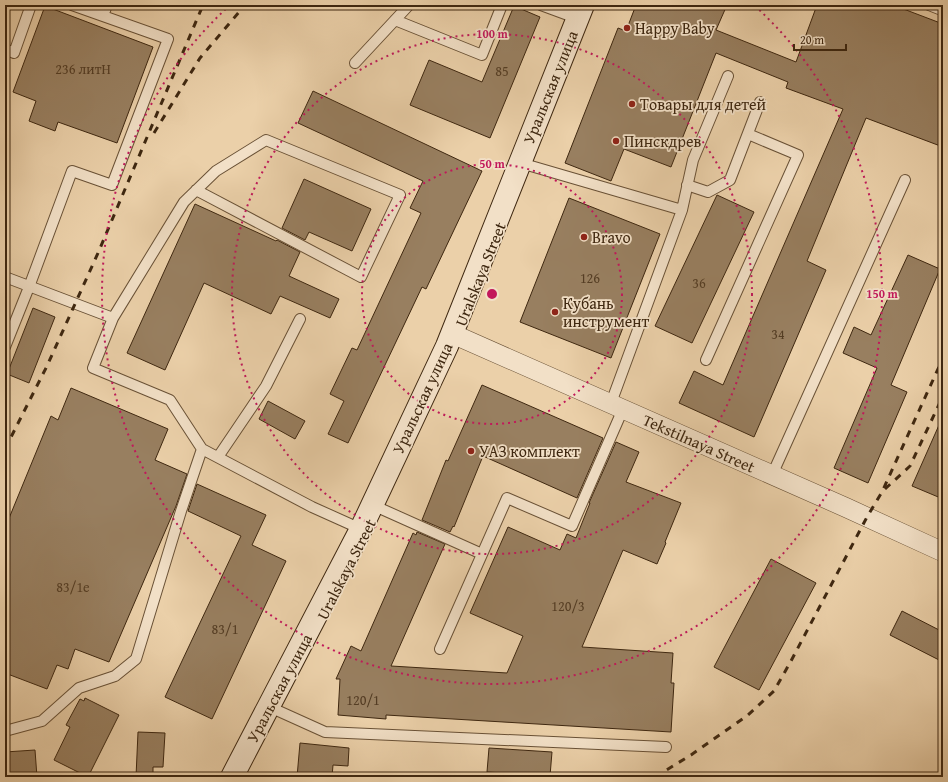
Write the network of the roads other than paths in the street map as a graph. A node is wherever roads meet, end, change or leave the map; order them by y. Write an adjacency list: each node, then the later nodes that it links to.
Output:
1 (31, 5): 10 (lane)
2 (72, 5): 8 (lane)
3 (107, 5): 8 (lane)
4 (409, 5): 9 (lane)
5 (502, 5): 9 (lane)
6 (541, 5): 7 (lane)
7 (582, 12): 15 (main road, Uralskaya Street); 24 (main road, Уральская улица)
8 (103, 16): 21 (lane)
9 (395, 20): 11 (lane)
10 (5, 49)
11 (355, 63)
12 (728, 76): 17 (lane)
13 (760, 102): 14 (lane)
14 (748, 134): 17 (lane); 26 (lane)
15 (524, 164): 19 (lane); 24 (main road, Uralskaya Street)
16 (905, 180): 30 (lane)
17 (688, 185): 19 (lane)
18 (196, 190): 18 (lane); 22 (lane)
19 (682, 210): 27 (lane)
20 (5, 277): 21 (lane)
21 (29, 286): 22 (lane); 25 (lane)
22 (113, 318): 28 (lane)
23 (300, 319): 29 (lane)
24 (453, 334): 27 (street, Tekstilnaya Street); 31 (main road, Uralskaya Street); 32 (main road, Уральская улица)
25 (5, 347)
26 (706, 360)
27 (617, 406): 30 (street, Tekstilnaya Street); 34 (lane)
28 (202, 449): 29 (lane); 37 (lane)
29 (218, 457): 32 (lane)
30 (772, 475): 33 (street, Tekstilnaya Street)
31 (377, 507): 34 (lane); 36 (main road, Uralskaya Street)
32 (361, 529): 36 (main road, Уральская улица)
33 (943, 552)
34 (482, 554): 35 (lane)
35 (440, 649)
36 (272, 707): 38 (lane); 39 (main road, Уральская улица); 40 (main road, Уральская улица)
37 (5, 730)
38 (666, 747)
39 (232, 777)
40 (238, 777)

